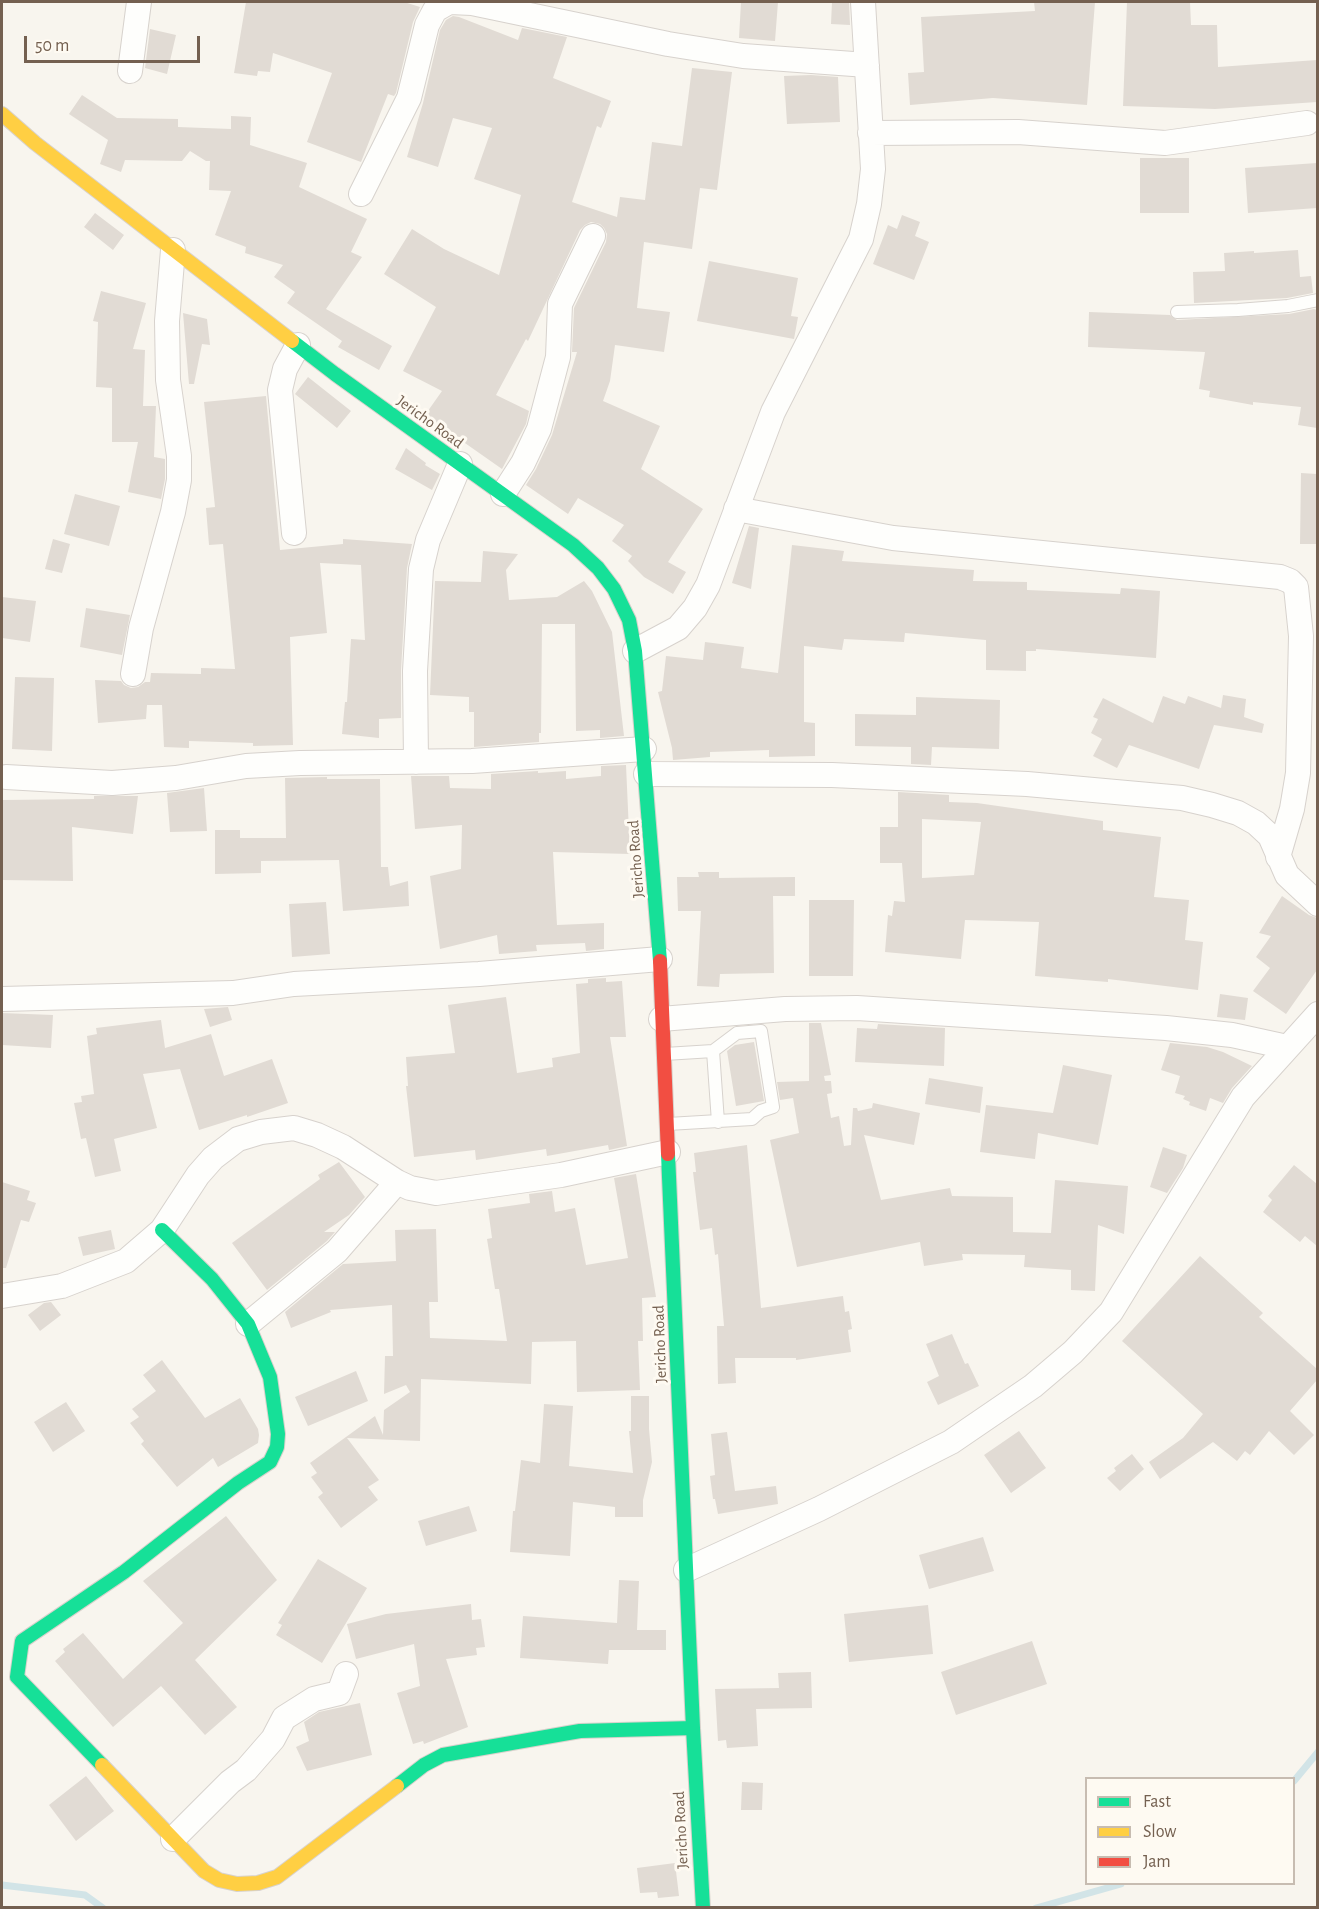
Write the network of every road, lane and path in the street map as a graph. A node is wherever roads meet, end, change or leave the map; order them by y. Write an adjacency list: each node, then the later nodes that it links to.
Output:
1 (139, 2): 5 (street)
2 (449, 2): 4 (street); 9 (street)
3 (863, 2): 4 (street)
4 (867, 65): 8 (street)
5 (130, 71)
6 (2, 114): 11 (street, Jericho Road)
7 (1307, 123): 8 (street)
8 (870, 133): 17 (street)
9 (361, 194)
10 (593, 236): 16 (street)
11 (173, 250): 14 (street, Jericho Road); 22 (street)
12 (1317, 300): 13 (lane)
13 (1177, 312)
14 (298, 345): 15 (street, Jericho Road); 18 (street)
15 (460, 464): 16 (street, Jericho Road); 24 (street)
16 (503, 494): 21 (street, Jericho Road)
17 (736, 509): 20 (street); 21 (street)
18 (294, 533)
19 (1317, 580): 20 (street)
20 (1290, 581): 27 (street)
21 (635, 651): 23 (street, Jericho Road)
22 (133, 674)
23 (644, 749): 24 (street); 25 (street, Jericho Road)
24 (416, 762): 26 (street)
25 (646, 774): 27 (street); 29 (street, Jericho Road)
26 (6, 777)
27 (1278, 857): 28 (street)
28 (1317, 904)
29 (660, 960): 30 (street); 32 (street, Jericho Road)
30 (2, 999)
31 (1317, 1014): 33 (street)
32 (662, 1018): 33 (street); 35 (street, Jericho Road)
33 (1287, 1047): 43 (street)
34 (713, 1051): 35 (lane); 36 (lane); 36 (lane)
35 (663, 1054): 37 (street, Jericho Road)
36 (718, 1122): 37 (lane)
37 (666, 1124): 38 (street, Jericho Road)
38 (668, 1152): 39 (street); 43 (street, Jericho Road)
39 (397, 1182): 40 (street); 42 (street)
40 (162, 1230): 41 (street); 42 (street)
41 (2, 1296)
42 (248, 1324): 46 (street)
43 (686, 1570): 45 (street, Jericho Road)
44 (346, 1674): 46 (street)
45 (693, 1728): 46 (street); 47 (street, Jericho Road)
46 (173, 1839)
47 (704, 1908)

